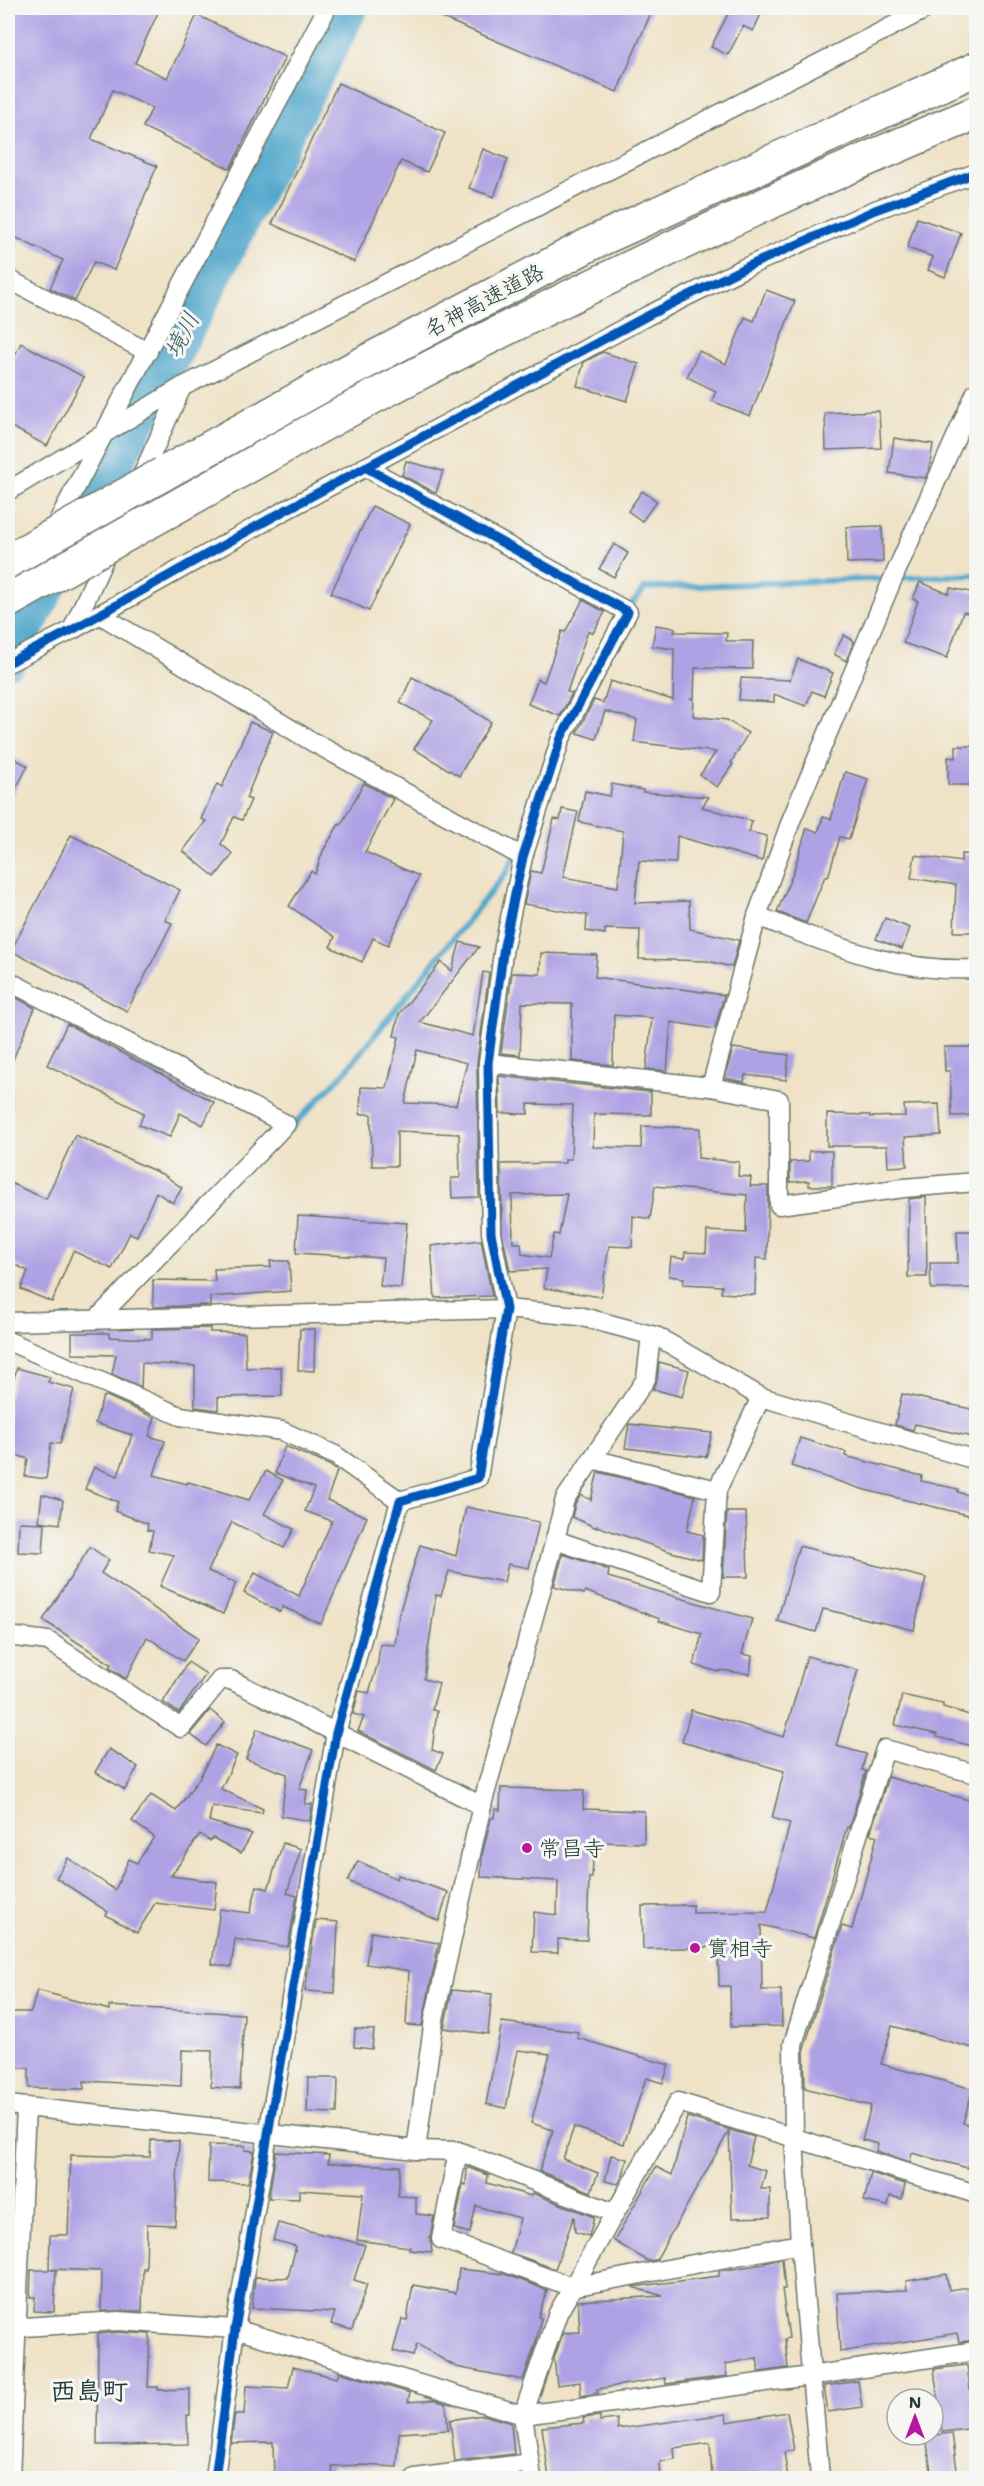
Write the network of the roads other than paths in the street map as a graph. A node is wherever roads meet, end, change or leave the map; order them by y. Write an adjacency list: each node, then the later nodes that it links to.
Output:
1 (327, 8): 7 (street)
2 (928, 8): 8 (street)
3 (976, 69): 13 (highway, 名神高速道路, bridge)
4 (976, 113): 14 (highway, 名神高速道路, bridge)
5 (976, 173): 11 (street)
6 (8, 279): 7 (street)
7 (148, 352): 10 (street)
8 (182, 387): 10 (street); 17 (street)
9 (976, 394): 20 (street)
10 (107, 432): 12 (street); 16 (street)
11 (365, 467): 15 (street); 19 (street)
12 (8, 491)
13 (8, 561)
14 (8, 601)
15 (99, 614): 17 (street); 19 (street)
16 (8, 617)
17 (67, 633): 18 (street)
18 (8, 663)
19 (523, 857): 23 (street)
20 (758, 916): 21 (street); 24 (street)
21 (976, 969)
22 (8, 981): 27 (street)
23 (488, 1063): 24 (street); 26 (street)
24 (711, 1087): 25 (street)
25 (976, 1182)
26 (506, 1309): 27 (street); 29 (street); 35 (street)
27 (97, 1319): 28 (street)
28 (9, 1326)
29 (651, 1335): 31 (street); 32 (street)
30 (8, 1341): 35 (street)
31 (761, 1396): 33 (street); 34 (street)
32 (592, 1459): 34 (street); 36 (street)
33 (976, 1460)
34 (717, 1491): 36 (street)
35 (400, 1502): 38 (street)
36 (555, 1540): 40 (street)
37 (8, 1636): 38 (street)
38 (336, 1733): 40 (street); 42 (street)
39 (976, 1774): 43 (street)
40 (482, 1806): 44 (street)
41 (17, 2106): 42 (street); 50 (street)
42 (268, 2133): 44 (street); 51 (street)
43 (794, 2137): 46 (street); 47 (street); 48 (street)
44 (416, 2150): 45 (street)
45 (458, 2151): 47 (street); 49 (street)
46 (976, 2194)
47 (614, 2213): 49 (street)
48 (800, 2244): 49 (street); 53 (street)
49 (573, 2287): 54 (street)
50 (13, 2328): 51 (street); 56 (street)
51 (235, 2329): 54 (street); 57 (street)
52 (976, 2351): 53 (street)
53 (810, 2376): 54 (street); 59 (street)
54 (523, 2415): 55 (street)
55 (531, 2471): 58 (street)
56 (9, 2478)
57 (215, 2478)
58 (415, 2478)
59 (820, 2478)

